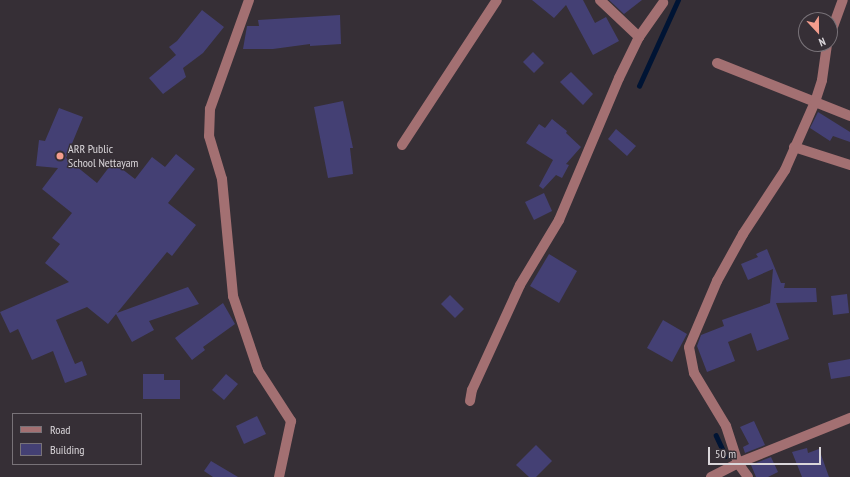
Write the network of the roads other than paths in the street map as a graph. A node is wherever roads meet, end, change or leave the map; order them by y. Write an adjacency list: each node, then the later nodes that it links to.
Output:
1 (250, 0): 18 (street)
2 (497, 0): 12 (street)
3 (600, 0): 7 (street)
4 (843, 0): 6 (street)
5 (663, 1): 7 (street)
6 (838, 13)
7 (639, 37): 15 (street)
8 (826, 52): 10 (street)
9 (717, 62): 10 (street)
10 (815, 102): 11 (street); 13 (street)
11 (850, 116)
12 (402, 144)
13 (794, 147): 14 (street); 17 (street)
14 (850, 165)
15 (470, 401)
16 (850, 418): 17 (street)
17 (738, 463): 19 (street); 20 (street)
18 (279, 477)
19 (711, 477)
20 (748, 477)

